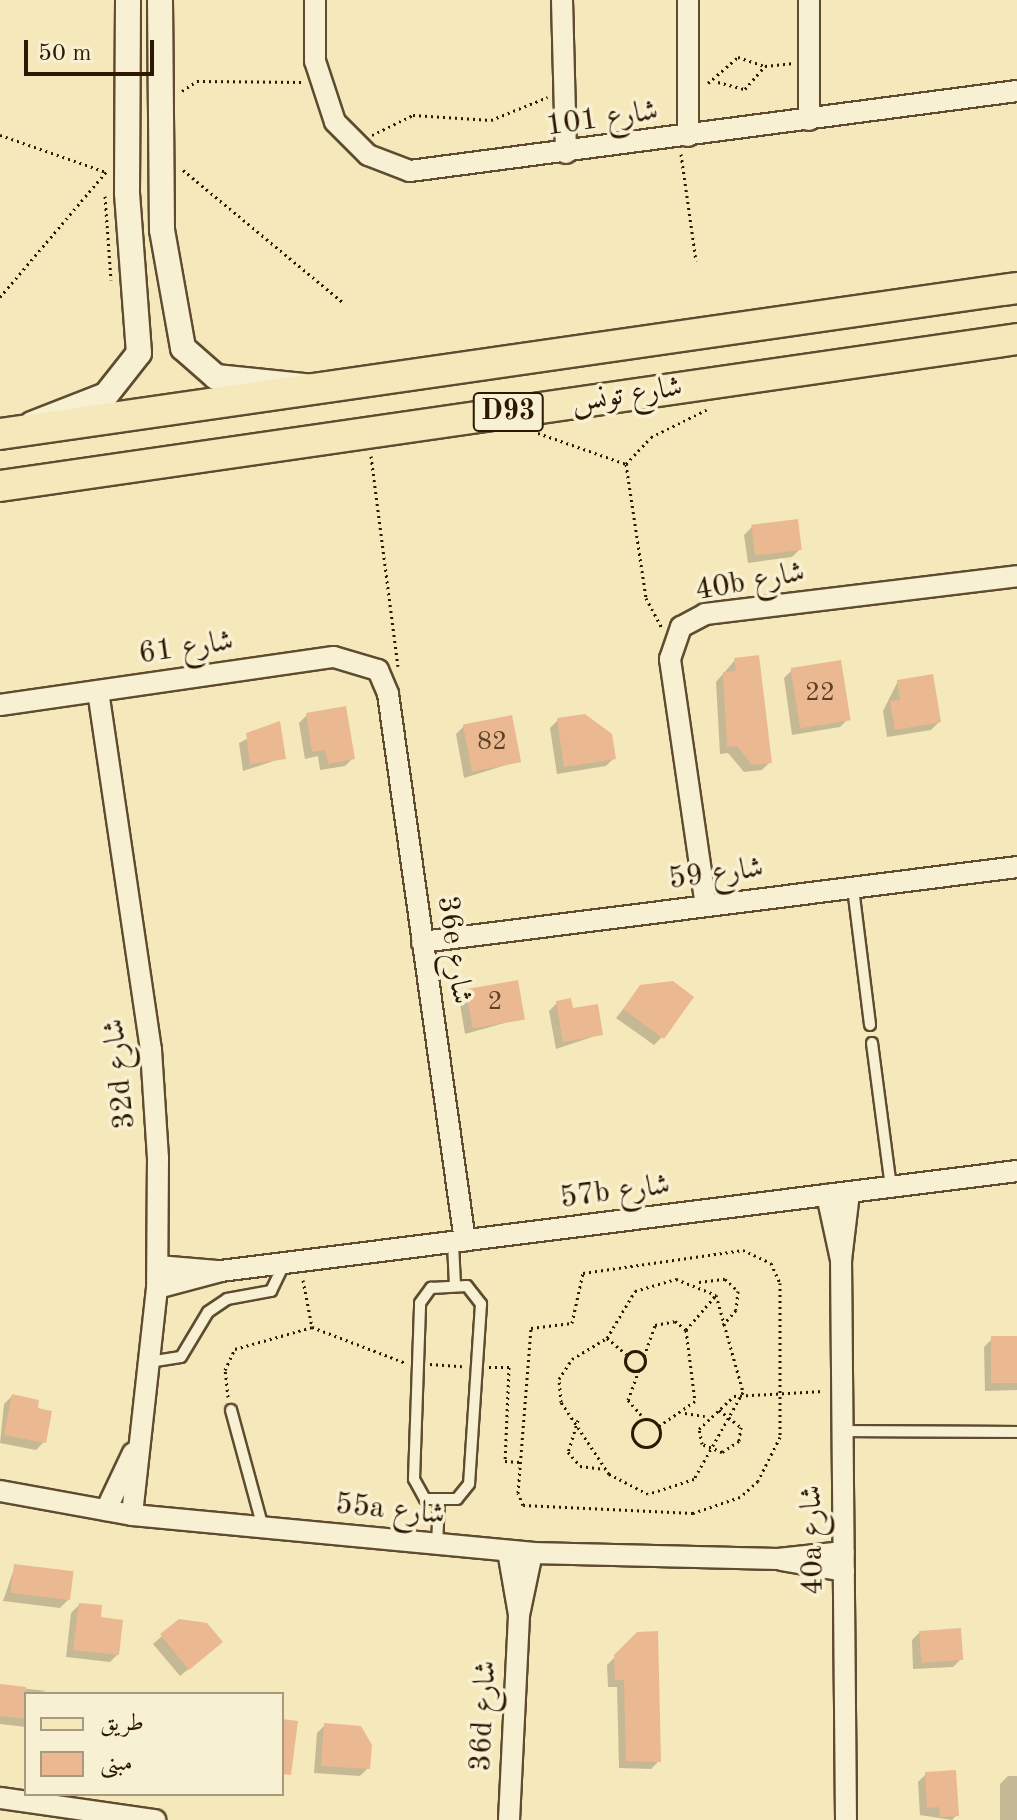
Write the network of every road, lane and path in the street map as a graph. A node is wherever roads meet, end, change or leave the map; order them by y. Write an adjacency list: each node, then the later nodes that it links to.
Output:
1 (128, 0): 30 (street)
2 (160, 0): 27 (street)
3 (315, 0): 10 (street, شارع 101)
4 (562, 0): 13 (street)
5 (688, 0): 11 (street)
6 (809, 0): 7 (street)
7 (809, 61): 8 (path); 15 (street)
8 (765, 66): 9 (path); 9 (path)
9 (718, 82): 11 (path)
10 (319, 83): 14 (path); 18 (street, شارع 101)
11 (688, 86): 17 (street)
12 (1017, 91): 15 (street, شارع 101)
13 (562, 97): 18 (path); 19 (street)
14 (181, 104)
15 (809, 120): 17 (street, شارع 101)
16 (0, 135): 23 (path)
17 (683, 138): 19 (street, شارع 101); 21 (path)
18 (356, 146): 19 (street, شارع 101)
19 (566, 153)
20 (182, 156): 24 (path)
21 (696, 261)
22 (1017, 288): 27 (main road, شارع تونس / D93)
23 (0, 297)
24 (344, 303)
25 (1017, 339): 26 (main road, شارع تونس / D93)
26 (731, 379): 28 (main road, شارع تونس / D93); 31 (path)
27 (317, 388): 30 (main road, شارع تونس / D93)
28 (525, 410): 29 (main road, شارع تونس / D93); 31 (path)
29 (368, 432): 32 (main road, شارع تونس / D93); 37 (path)
30 (10, 433)
31 (626, 464): 34 (path)
32 (0, 486)
33 (1017, 576): 34 (street, 40b شارع)
34 (673, 642): 41 (street, 40b شارع)
35 (378, 670): 36 (street, شارع 61); 37 (street, 36e شارع)
36 (98, 691): 38 (street, شارع 61); 52 (street, 32d شارع)
37 (388, 694): 42 (street, 36e شارع)
38 (0, 705)
39 (1017, 867): 40 (street, شارع 59)
40 (853, 888): 41 (street, شارع 59); 43 (lane)
41 (706, 906): 42 (street, شارع 59)
42 (422, 942): 49 (street, 36e شارع)
43 (870, 1025)
44 (872, 1043): 46 (lane)
45 (1017, 1171): 46 (street, 57b شارع)
46 (891, 1187): 47 (street, 57b شارع)
47 (849, 1193): 48 (street, 57b شارع); 50 (street, 40a شارع)
48 (827, 1195): 49 (street, 57b شارع); 50 (street, 40a شارع)
49 (459, 1242): 51 (street, 57b شارع); 55 (lane)
50 (841, 1260): 68 (street, 40a شارع)
51 (284, 1264): 53 (street, 57b شارع); 64 (lane)
52 (158, 1266): 53 (street, 57b شارع); 56 (street, 32d شارع)
53 (221, 1271): 56 (street, 57b شارع)
54 (697, 1283): 57 (path); 58 (path); 61 (path)
55 (455, 1286): 83 (lane); 83 (lane)
56 (157, 1288): 64 (street, 32d شارع)
57 (716, 1295): 58 (path); 60 (path)
58 (723, 1325): 67 (path)
59 (312, 1327): 69 (path)
60 (686, 1330): 63 (path); 71 (path)
61 (607, 1338): 62 (path); 75 (path)
62 (627, 1354): 63 (path); 65 (path)
63 (644, 1356): 65 (path)
64 (146, 1362): 80 (street, 32d شارع)
65 (639, 1370): 74 (path)
66 (780, 1390): 66 (path); 67 (path); 68 (path)
67 (743, 1392): 70 (path); 72 (path)
68 (842, 1392): 77 (street, 40a شارع)
69 (231, 1410): 86 (lane)
70 (719, 1410): 72 (path); 73 (path)
71 (685, 1413): 73 (path); 76 (path)
72 (733, 1415): 79 (path); 79 (path)
73 (705, 1416): 79 (path)
74 (645, 1419): 76 (path); 76 (path)
75 (578, 1420): 81 (path); 81 (path)
76 (659, 1426)
77 (842, 1431): 78 (lane); 90 (street, 40a شارع)
78 (1017, 1432)
79 (708, 1449): 81 (path)
80 (133, 1453): 84 (street, 32d شارع); 85 (street, 32d شارع)
81 (606, 1468)
82 (0, 1491): 84 (street, 55a شارع)
83 (439, 1501): 87 (lane)
84 (106, 1510): 85 (street, 55a شارع)
85 (132, 1515): 86 (street, 55a شارع)
86 (263, 1528): 87 (street, 55a شارع)
87 (437, 1545): 88 (street, 55a شارع)
88 (508, 1551): 89 (street, 55a شارع); 91 (street, 36d شارع)
89 (532, 1553): 90 (street, 55a شارع); 91 (street, 36d شارع)
90 (844, 1561): 95 (street, 40a شارع)
91 (519, 1615): 94 (street, 36d شارع)
92 (0, 1798): 93 (street)
93 (155, 1820)
94 (509, 1820)
95 (846, 1820)

